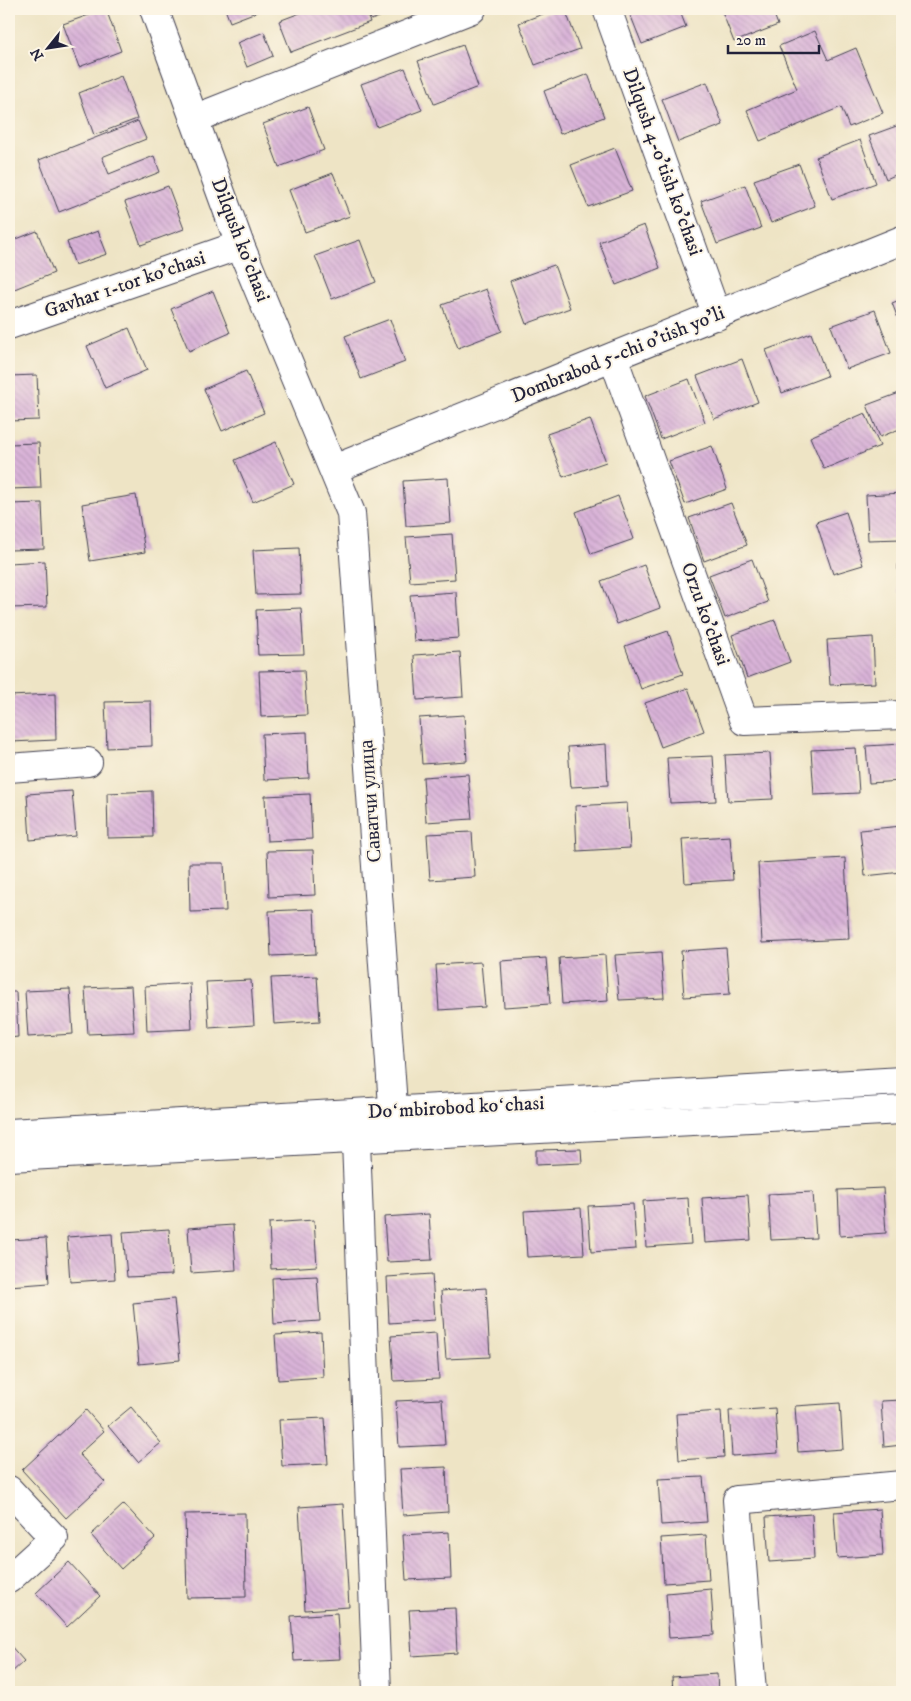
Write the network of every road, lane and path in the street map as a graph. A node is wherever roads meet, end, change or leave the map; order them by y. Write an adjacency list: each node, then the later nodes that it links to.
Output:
1 (154, 9): 4 (street, Dilqush ko'chasi)
2 (472, 9): 4 (street)
3 (607, 9): 7 (street, Dilqush 4-o'tish ko'chasi)
4 (194, 119): 6 (street, Dilqush ko'chasi)
5 (902, 240): 7 (street, Dombrabod 5-chi o'tish yo'li)
6 (240, 245): 8 (street, Gavhar 1-tor ko'chasi); 10 (street, Dilqush ko'chasi)
7 (717, 316): 9 (street, Dombrabod 5-chi o'tish yo'li)
8 (9, 325)
9 (614, 358): 10 (street, Dombrabod 5-chi o'tish yo'li); 11 (street, Orzu ko'chasi)
10 (334, 469): 16 (street, Саватчи улица)
11 (902, 715)
12 (88, 762): 13 (street)
13 (9, 768)
14 (902, 1081): 16 (street, Doʻmbirobod koʻchasi)
15 (902, 1110): 16 (street, Doʻmbirobod koʻchasi)
16 (394, 1123): 17 (street, Doʻmbirobod koʻchasi)
17 (355, 1125): 18 (street, Doʻmbirobod koʻchasi); 19 (street, Doʻmbirobod koʻchasi); 23 (street)
18 (9, 1133)
19 (9, 1157)
20 (902, 1485): 24 (street)
21 (9, 1490): 22 (street)
22 (9, 1579)
23 (377, 1692)
24 (752, 1692)

